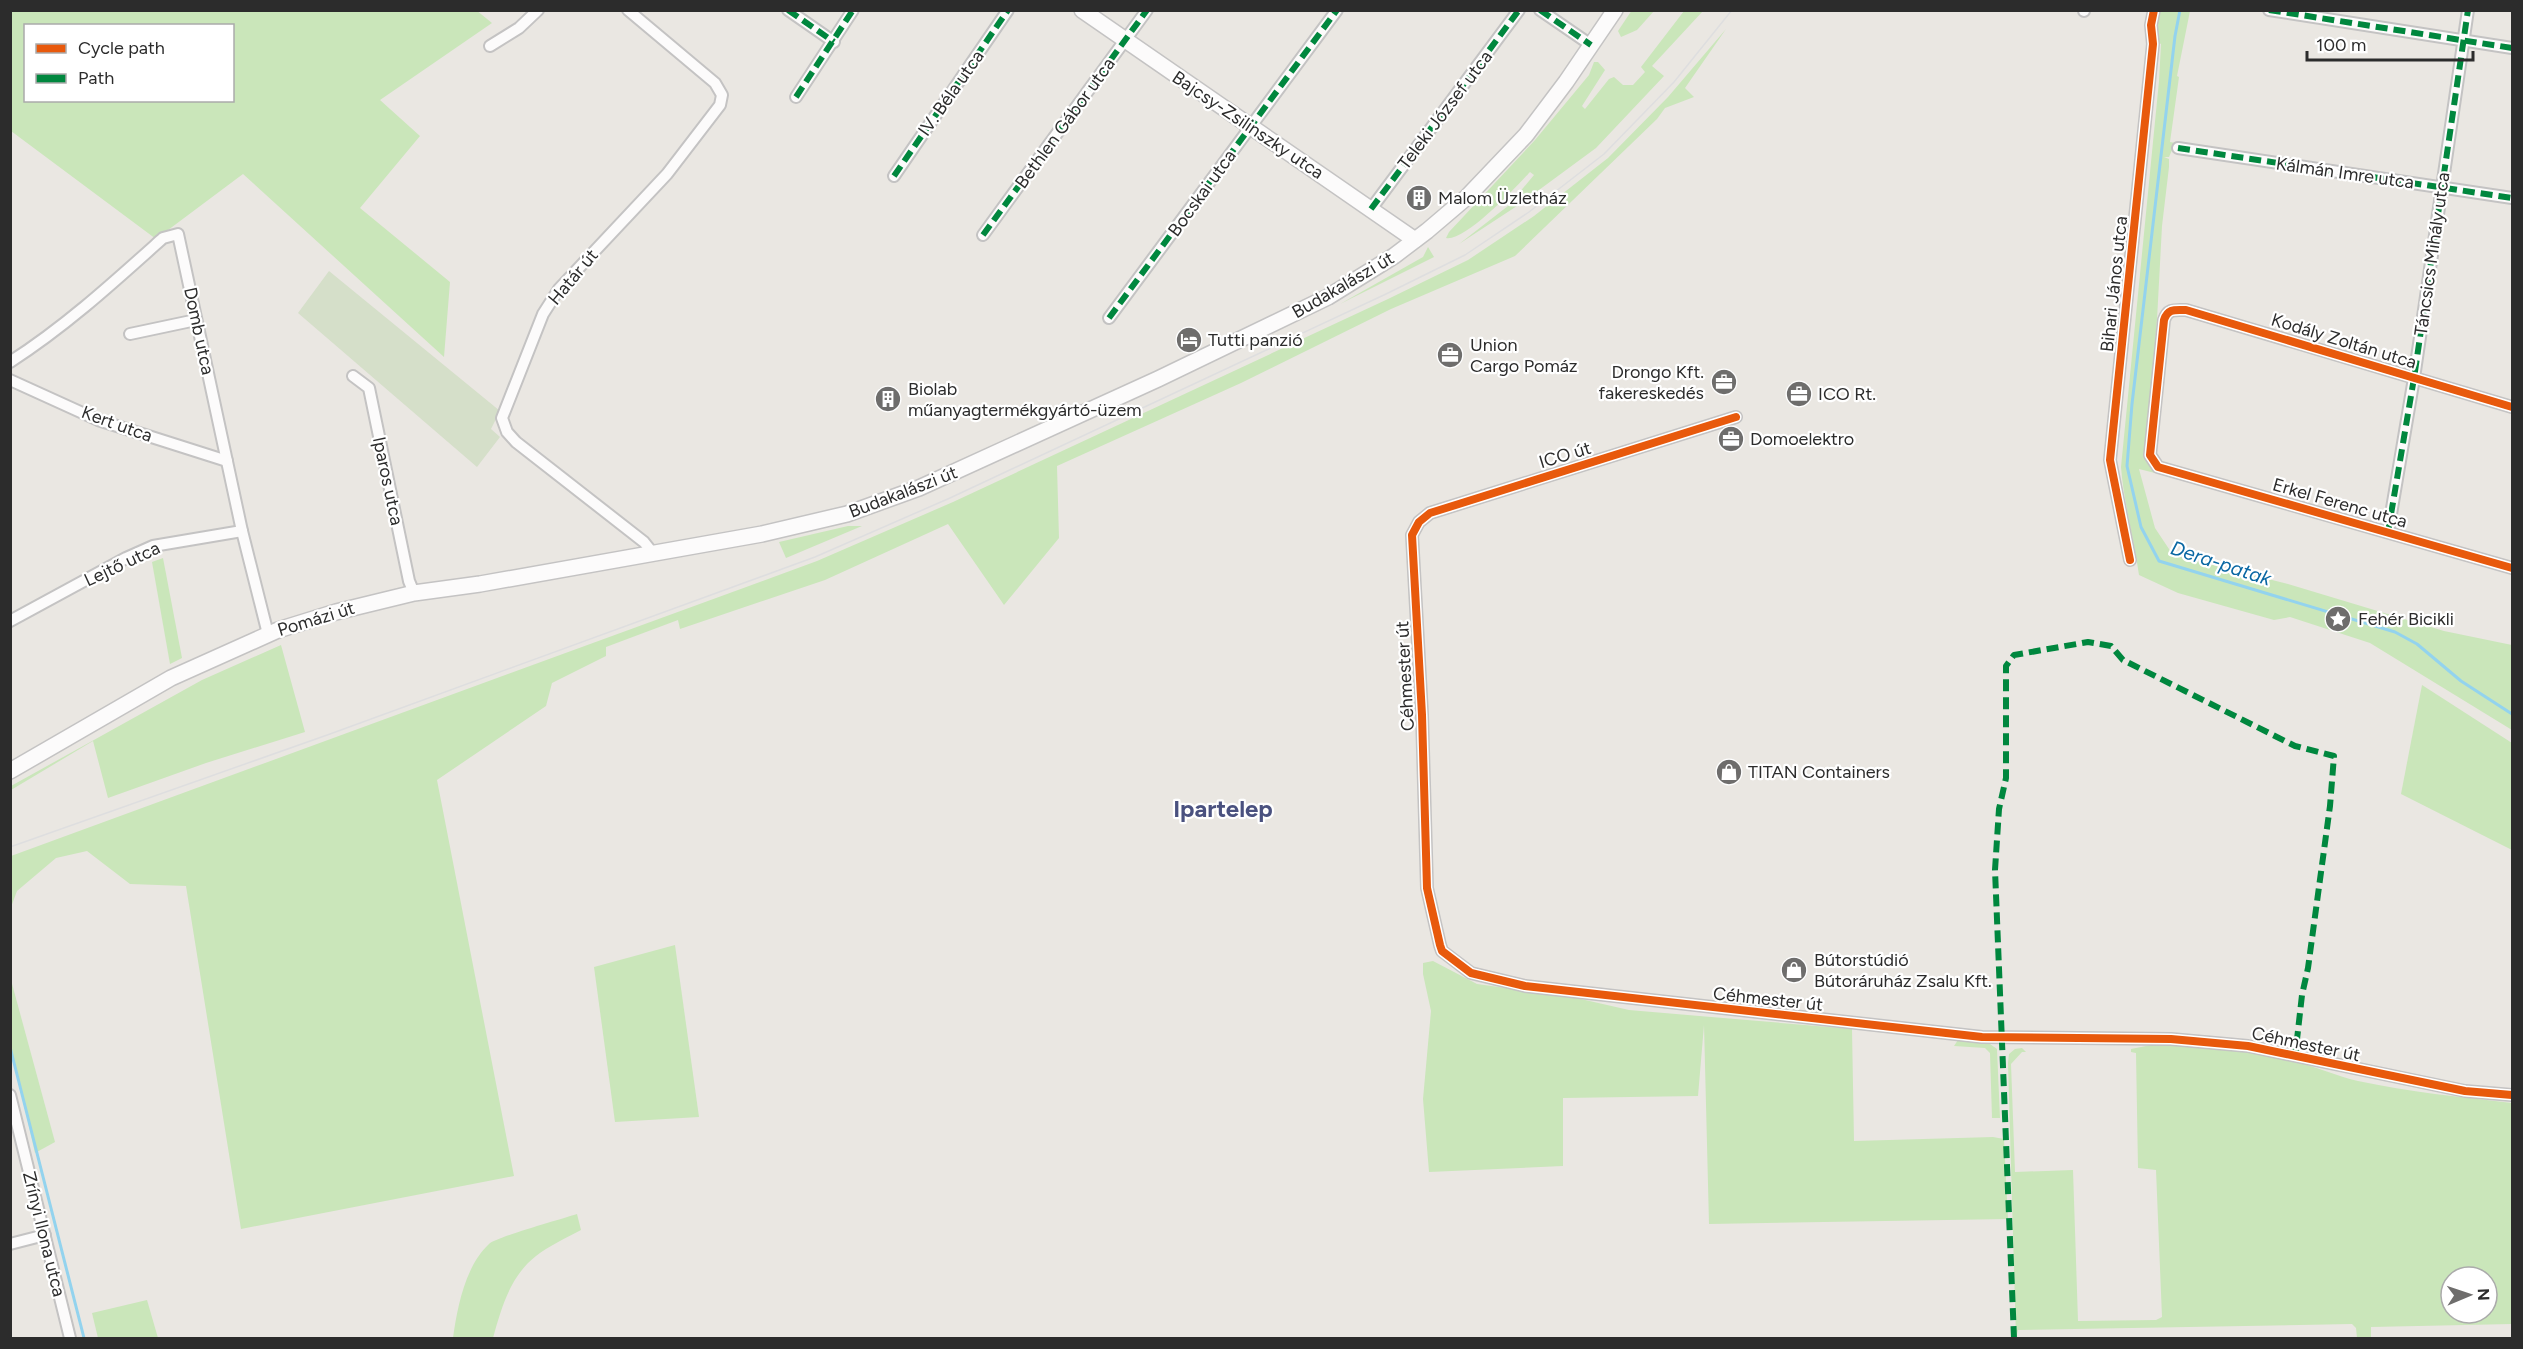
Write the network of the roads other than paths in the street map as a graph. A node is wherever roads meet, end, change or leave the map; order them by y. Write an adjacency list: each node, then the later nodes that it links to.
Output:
1 (538, 10): 19 (street)
2 (628, 10): 44 (street, Határ út)
3 (788, 10): 17 (street)
4 (853, 10): 17 (street)
5 (1008, 10): 24 (street, IV. Béla utca)
6 (1082, 10): 16 (main road, Bajcsy-Zsilinszky utca)
7 (1147, 10): 16 (street, Bethlen Gábor utca)
8 (1337, 10): 22 (street, Bocskai utca)
9 (1519, 10): 27 (street, Teleki József utca)
10 (1540, 10): 18 (street)
11 (1615, 10): 18 (main road, Budakalászi út)
12 (2154, 10): 45 (street, Bihari János utca)
13 (2269, 10): 15 (street)
14 (2468, 10): 15 (street, Táncsics Mihály utca)
15 (2463, 40): 20 (street); 25 (street, Táncsics Mihály utca)
16 (1124, 41): 22 (main road, Bajcsy-Zsilinszky utca); 28 (street, Bethlen Gábor utca)
17 (834, 42): 21 (street)
18 (1591, 45): 29 (main road, Budakalászi út)
19 (490, 46)
20 (2512, 48)
21 (796, 97)
22 (1251, 126): 27 (main road, Bajcsy-Zsilinszky utca); 30 (street, Bocskai utca)
23 (2178, 148): 25 (street, Kálmán Imre utca)
24 (894, 176)
25 (2442, 187): 26 (street, Kálmán Imre utca); 35 (street, Táncsics Mihály utca)
26 (2512, 198)
27 (1371, 209): 29 (main road, Bajcsy-Zsilinszky utca)
28 (983, 235)
29 (1415, 240): 44 (main road, Budakalászi út)
30 (1109, 318)
31 (196, 320): 32 (street); 33 (street, Domb utca); 39 (street, Domb utca)
32 (130, 334)
33 (10, 362)
34 (353, 376): 47 (street, Iparos utca)
35 (2414, 378): 37 (street, Kodály Zoltán utca); 40 (street, Kodály Zoltán utca); 42 (street, Táncsics Mihály utca)
36 (10, 380): 39 (street, Kert utca)
37 (2512, 406)
38 (1736, 417): 43 (street, ICO út)
39 (227, 461): 41 (street, Domb utca)
40 (2158, 467): 42 (street, Erkel Ferenc utca)
41 (242, 531): 48 (street, Lejtő utca); 49 (street, Domb utca)
42 (2388, 532): 46 (street, Erkel Ferenc utca)
43 (1412, 535): 52 (street, Céhmester út)
44 (652, 552): 47 (main road, Pomázi út)
45 (2130, 560)
46 (2512, 568)
47 (414, 593): 49 (main road, Pomázi út)
48 (10, 621)
49 (268, 634): 50 (main road, Pomázi út)
50 (10, 771)
51 (10, 1095): 53 (street, Zrínyi Ilona utca)
52 (2512, 1095)
53 (45, 1235): 54 (street); 55 (street, Zrínyi Ilona utca)
54 (10, 1244)
55 (70, 1338)

